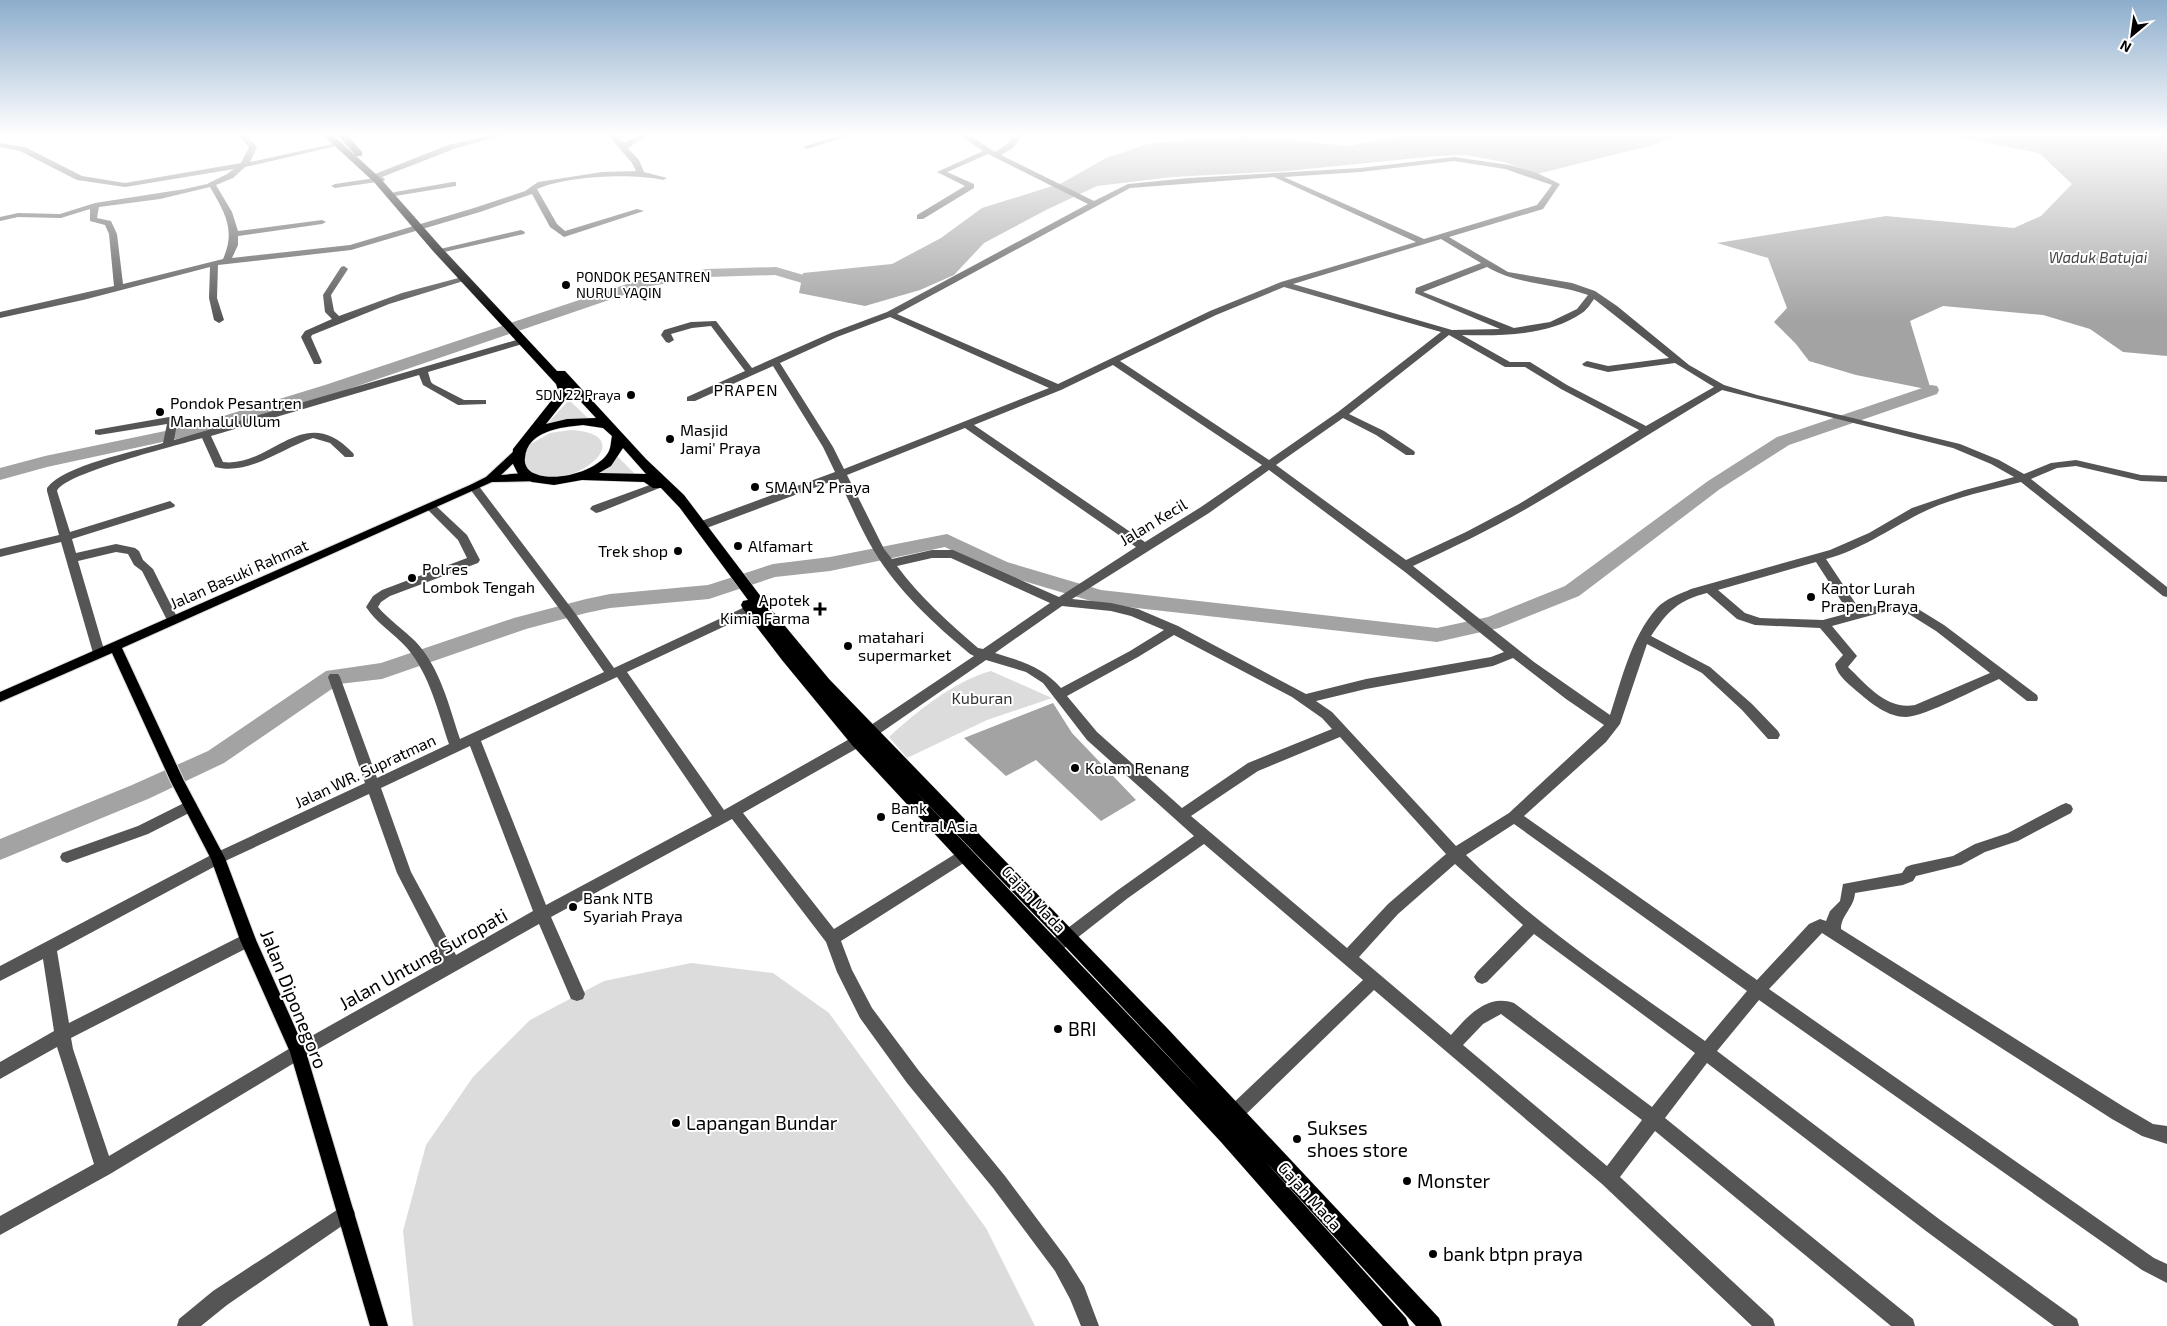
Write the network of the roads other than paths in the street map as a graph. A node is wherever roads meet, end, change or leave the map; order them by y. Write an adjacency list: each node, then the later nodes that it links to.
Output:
1 (154, 197): 13 (street)
2 (219, 197): 20 (street)
3 (395, 197): 18 (highway)
4 (397, 197): 18 (highway)
5 (512, 197): 18 (street)
6 (538, 197): 14 (street)
7 (954, 197): 15 (street)
8 (1076, 197): 12 (street)
9 (1106, 197): 12 (street)
10 (1323, 197): 22 (street)
11 (1548, 197): 21 (street)
12 (1093, 204): 32 (street)
13 (95, 205): 16 (street); 30 (street)
14 (640, 211)
15 (920, 217)
16 (0, 219)
17 (322, 222): 20 (street)
18 (422, 228): 23 (highway); 24 (street); 28 (highway)
19 (521, 232): 23 (street)
20 (234, 234): 24 (street)
21 (1441, 236): 22 (street); 26 (street)
22 (1423, 242): 29 (street)
23 (444, 249): 34 (highway)
24 (226, 261): 25 (street)
25 (214, 263): 30 (street); 35 (street)
26 (1486, 264): 31 (street); 37 (street)
27 (344, 269): 36 (street)
28 (466, 278): 34 (highway); 36 (street)
29 (1284, 284): 38 (street); 42 (street)
30 (119, 288): 33 (street)
31 (1593, 294): 37 (street); 41 (street)
32 (890, 314): 44 (street); 49 (street)
33 (0, 315)
34 (504, 319): 39 (highway)
35 (219, 320)
36 (337, 320): 43 (street)
37 (1511, 330): 38 (street)
38 (1449, 332): 52 (street, Jalan Kecil); 55 (street)
39 (520, 336): 46 (street); 54 (highway); 58 (highway)
40 (669, 340): 47 (street)
41 (1676, 360): 45 (street); 48 (street)
42 (1113, 361): 49 (street); 64 (street)
43 (317, 362)
44 (775, 362): 47 (street); 65 (street)
45 (1587, 364)
46 (423, 372): 51 (street); 57 (street)
47 (750, 373): 50 (street)
48 (1721, 387): 55 (street); 67 (street)
49 (1058, 388): 53 (street)
50 (691, 398)
51 (482, 402)
52 (1342, 414): 62 (street); 64 (street, Jalan Kecil)
53 (966, 424): 65 (street); 78 (street)
54 (609, 426): 58 (highway); 59 (highway)
55 (1646, 430): 83 (street)
56 (99, 432): 60 (street)
57 (206, 435): 60 (street); 63 (street)
58 (530, 436): 61 (highway)
59 (618, 436): 66 (highway); 76 (highway)
60 (169, 441): 77 (street)
61 (518, 453): 68 (main road); 69 (highway)
62 (1410, 453)
63 (349, 455)
64 (1268, 466): 78 (street, Jalan Kecil); 83 (street)
65 (842, 473): 76 (street); 81 (street)
66 (579, 477): 69 (highway); 71 (highway)
67 (2023, 478): 70 (street); 82 (street); 86 (street)
68 (490, 479): 69 (main road); 72 (main road, Jalan Basuki Rahmat)
69 (536, 479)
70 (2167, 479)
71 (658, 485): 75 (street); 84 (highway, Gajah Mada)
72 (474, 487): 74 (main road, Jalan Basuki Rahmat); 98 (street)
73 (170, 505): 77 (street)
74 (431, 507): 90 (main road, Jalan Basuki Rahmat); 110 (street)
75 (596, 509)
76 (700, 526): 84 (highway)
77 (67, 537): 79 (street); 80 (street)
78 (1144, 546): 87 (street, Jalan Kecil)
79 (0, 553)
80 (73, 558): 90 (street); 95 (street)
81 (885, 558): 87 (street); 97 (street)
82 (1819, 558): 85 (street); 89 (street)
83 (1404, 566): 96 (street)
84 (733, 577): 88 (highway, Gajah Mada)
85 (1710, 589): 91 (street); 93 (street)
86 (2167, 592)
87 (1063, 599): 92 (street); 97 (street, Jalan Kecil)
88 (748, 600): 98 (street, Jalan WR. Supratman); 108 (highway, Gajah Mada)
89 (1856, 614): 91 (street); 99 (street)
90 (173, 621): 94 (main road, Jalan Basuki Rahmat)
91 (1823, 624): 99 (street)
92 (1174, 629): 101 (street); 104 (street)
93 (1643, 637): 105 (street); 107 (street)
94 (115, 646): 95 (main road, Jalan Basuki Rahmat); 112 (main road, Jalan Diponegoro)
95 (99, 653): 102 (main road, Jalan Basuki Rahmat)
96 (1514, 653): 104 (street); 105 (street)
97 (983, 655): 101 (street); 108 (street, Jalan Kecil)
98 (616, 673): 109 (street, Jalan WR. Supratman); 114 (street)
99 (2001, 673): 103 (street)
100 (334, 677): 111 (street)
101 (1059, 695): 115 (street)
102 (0, 697)
103 (2032, 698)
104 (1305, 699): 106 (street)
105 (1613, 724): 116 (street)
106 (1342, 731): 115 (street); 118 (street)
107 (1773, 735)
108 (864, 736): 114 (street, Jalan Untung Suropati); 119 (highway, Gajah Mada); 125 (highway, Gajah Mada)
109 (474, 740): 110 (street, Jalan WR. Supratman); 122 (street)
110 (457, 748): 111 (street, Jalan WR. Supratman)
111 (372, 787): 121 (street, Jalan WR. Supratman); 131 (street)
112 (190, 806): 120 (street); 121 (main road, Jalan Diponegoro)
113 (2066, 809): 124 (street)
114 (727, 814): 122 (street, Jalan Untung Suropati); 126 (street)
115 (1181, 816): 117 (street)
116 (1514, 817): 118 (street); 135 (street)
117 (1204, 836): 125 (street); 130 (street)
118 (1456, 854): 123 (street); 130 (street)
119 (965, 855): 126 (street); 129 (highway, Gajah Mada)
120 (67, 856)
121 (218, 858): 127 (main road, Jalan Diponegoro); 128 (street, Jalan WR. Supratman)
122 (542, 914): 131 (street, Jalan Untung Suropati); 136 (street)
123 (1534, 924): 133 (street); 140 (street)
124 (1833, 932): 135 (street); 144 (street)
125 (1068, 936): 129 (street); 142 (highway, Gajah Mada)
126 (832, 938): 152 (street)
127 (248, 940): 137 (street); 139 (main road, Jalan Diponegoro)
128 (49, 948): 132 (street, Jalan WR. Supratman); 137 (street)
129 (1053, 948): 153 (highway, Gajah Mada)
130 (1348, 958): 134 (street)
131 (453, 966): 139 (street, Jalan Untung Suropati)
132 (0, 974)
133 (1482, 977)
134 (1374, 980): 138 (street); 142 (street)
135 (1758, 990): 140 (street); 149 (street)
136 (577, 994)
137 (62, 1034): 141 (street); 145 (street)
138 (1451, 1046): 143 (street); 146 (street)
139 (298, 1052): 145 (street, Jalan Untung Suropati); 147 (main road, Jalan Diponegoro)
140 (1706, 1052): 143 (street); 157 (street)
141 (0, 1071)
142 (1235, 1113): 154 (highway, Gajah Mada)
143 (1654, 1118): 146 (street); 156 (street)
144 (2167, 1135)
145 (104, 1168): 148 (street, Jalan Untung Suropati)
146 (1608, 1178): 155 (street)
147 (346, 1213): 150 (street); 151 (main road, Jalan Diponegoro)
148 (0, 1226)
149 (2167, 1274)
150 (186, 1326)
151 (379, 1326)
152 (1090, 1326)
153 (1398, 1326)
154 (1431, 1326)
155 (1766, 1326)
156 (1906, 1326)
157 (2070, 1326)

